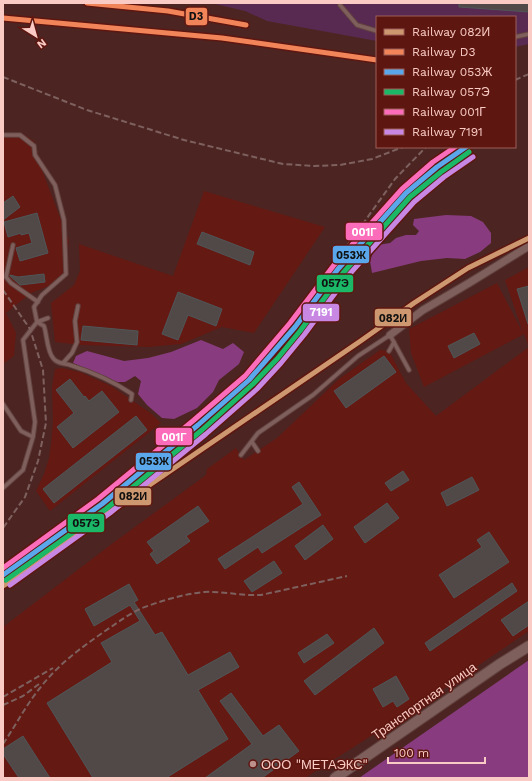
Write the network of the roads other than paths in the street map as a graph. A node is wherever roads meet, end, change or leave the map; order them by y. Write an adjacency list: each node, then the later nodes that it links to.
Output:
1 (340, 5): 2 (lane)
2 (376, 31)
3 (529, 34): 4 (lane)
4 (516, 37)
5 (3, 135): 8 (lane)
6 (12, 245): 8 (lane)
7 (529, 246): 12 (street)
8 (38, 302): 11 (lane)
9 (78, 306): 15 (lane)
10 (48, 318): 11 (lane)
11 (37, 322): 15 (lane); 19 (lane)
12 (390, 335): 13 (lane); 20 (lane)
13 (394, 342): 14 (lane); 16 (lane)
14 (389, 351)
15 (63, 363): 17 (lane)
16 (408, 370)
17 (132, 400)
18 (3, 404): 19 (lane)
19 (33, 437): 23 (lane)
20 (252, 442): 21 (lane); 22 (lane)
21 (258, 451)
22 (241, 455)
23 (3, 488)
24 (529, 646): 25 (street, Транспортная улица)
25 (335, 778)

